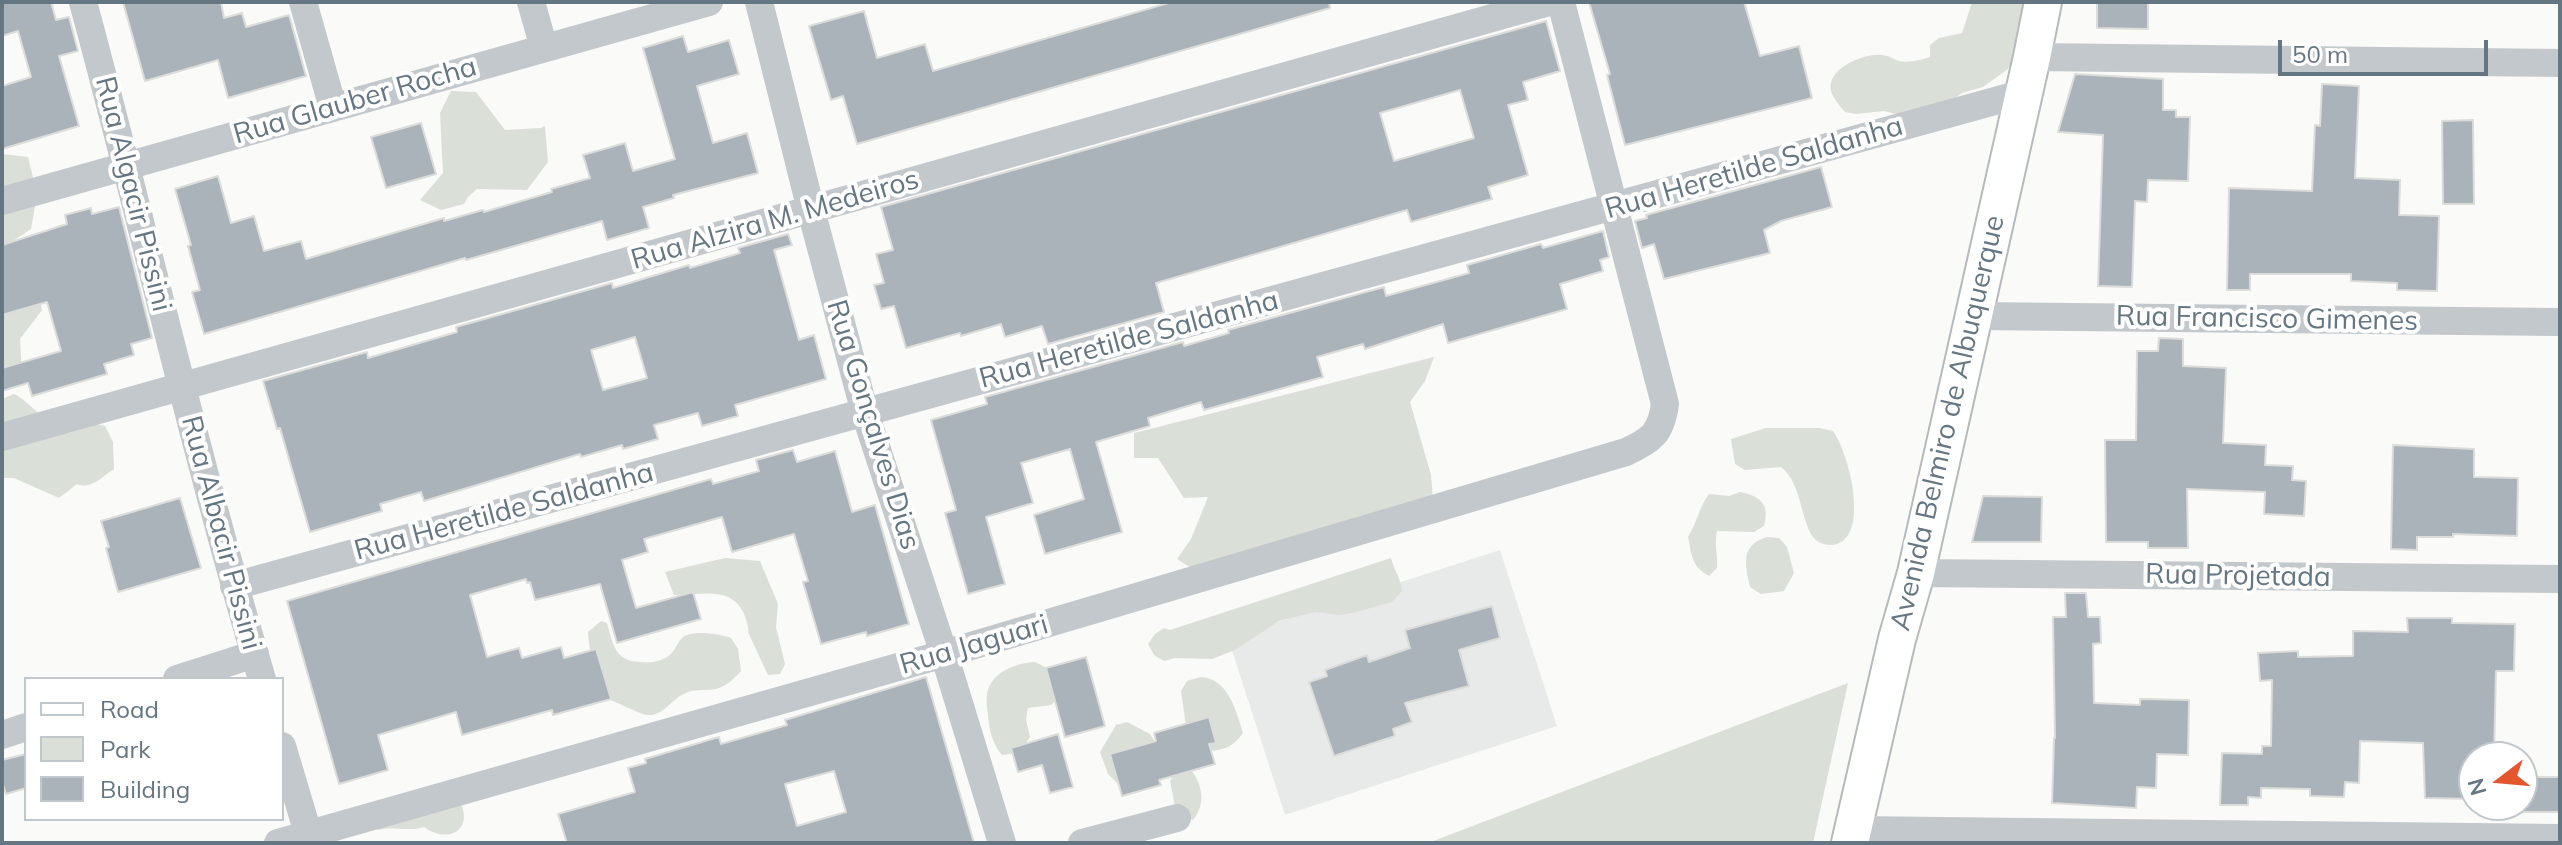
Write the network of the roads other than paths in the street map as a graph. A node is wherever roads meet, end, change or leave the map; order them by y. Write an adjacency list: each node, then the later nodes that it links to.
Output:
1 (83, 2): 14 (street, Rua Algacir Pissini)
2 (303, 2): 13 (street)
3 (531, 2): 9 (street)
4 (709, 2): 9 (street, Rua Glauber Rocha)
5 (759, 2): 17 (street, Rua Gonçalves Dias)
6 (1549, 2): 17 (street, Rua Alzira M. Medeiros)
7 (1561, 2): 16 (street)
8 (2043, 2): 10 (main road, Avenida Belmiro de Albuquerque)
9 (544, 48): 13 (street, Rua Glauber Rocha)
10 (2032, 57): 11 (street); 12 (main road, Avenida Belmiro de Albuquerque)
11 (2560, 63)
12 (2024, 93): 16 (street, Rua Heretilde Saldanha); 18 (main road, Avenida Belmiro de Albuquerque)
13 (333, 108): 14 (street, Rua Glauber Rocha)
14 (127, 165): 15 (street, Rua Glauber Rocha); 20 (street, Rua Algacir Pissini)
15 (2, 201)
16 (1615, 207): 21 (street, Rua Heretilde Saldanha); 26 (street, Rua Jaguari)
17 (811, 210): 20 (street, Rua Alzira M. Medeiros); 21 (street, Rua Gonçalves Dias)
18 (1974, 316): 19 (street, Rua Francisco Gimenes); 23 (main road, Avenida Belmiro de Albuquerque)
19 (2560, 322)
20 (181, 387): 22 (street, Rua Alzira M. Medeiros); 25 (street, Rua Albacir Pissini)
21 (865, 413): 25 (street, Rua Heretilde Saldanha); 26 (street, Rua Gonçalves Dias)
22 (2, 437)
23 (1916, 573): 24 (street, Rua Projetada); 33 (main road, Avenida Belmiro de Albuquerque)
24 (2560, 579)
25 (234, 586): 27 (street, Rua Albacir Pissini)
26 (944, 654): 35 (street, Rua Jaguari); 37 (street, Rua Gonçalves Dias)
27 (258, 667): 28 (street)
28 (190, 677)
29 (24, 728): 30 (street)
30 (2, 735)
31 (284, 753): 35 (street)
32 (1177, 818): 38 (street)
33 (1851, 837): 34 (street)
34 (2560, 838)
35 (310, 839): 36 (street, Rua Jaguari)
36 (278, 843)
37 (1002, 843)
38 (1082, 843)

